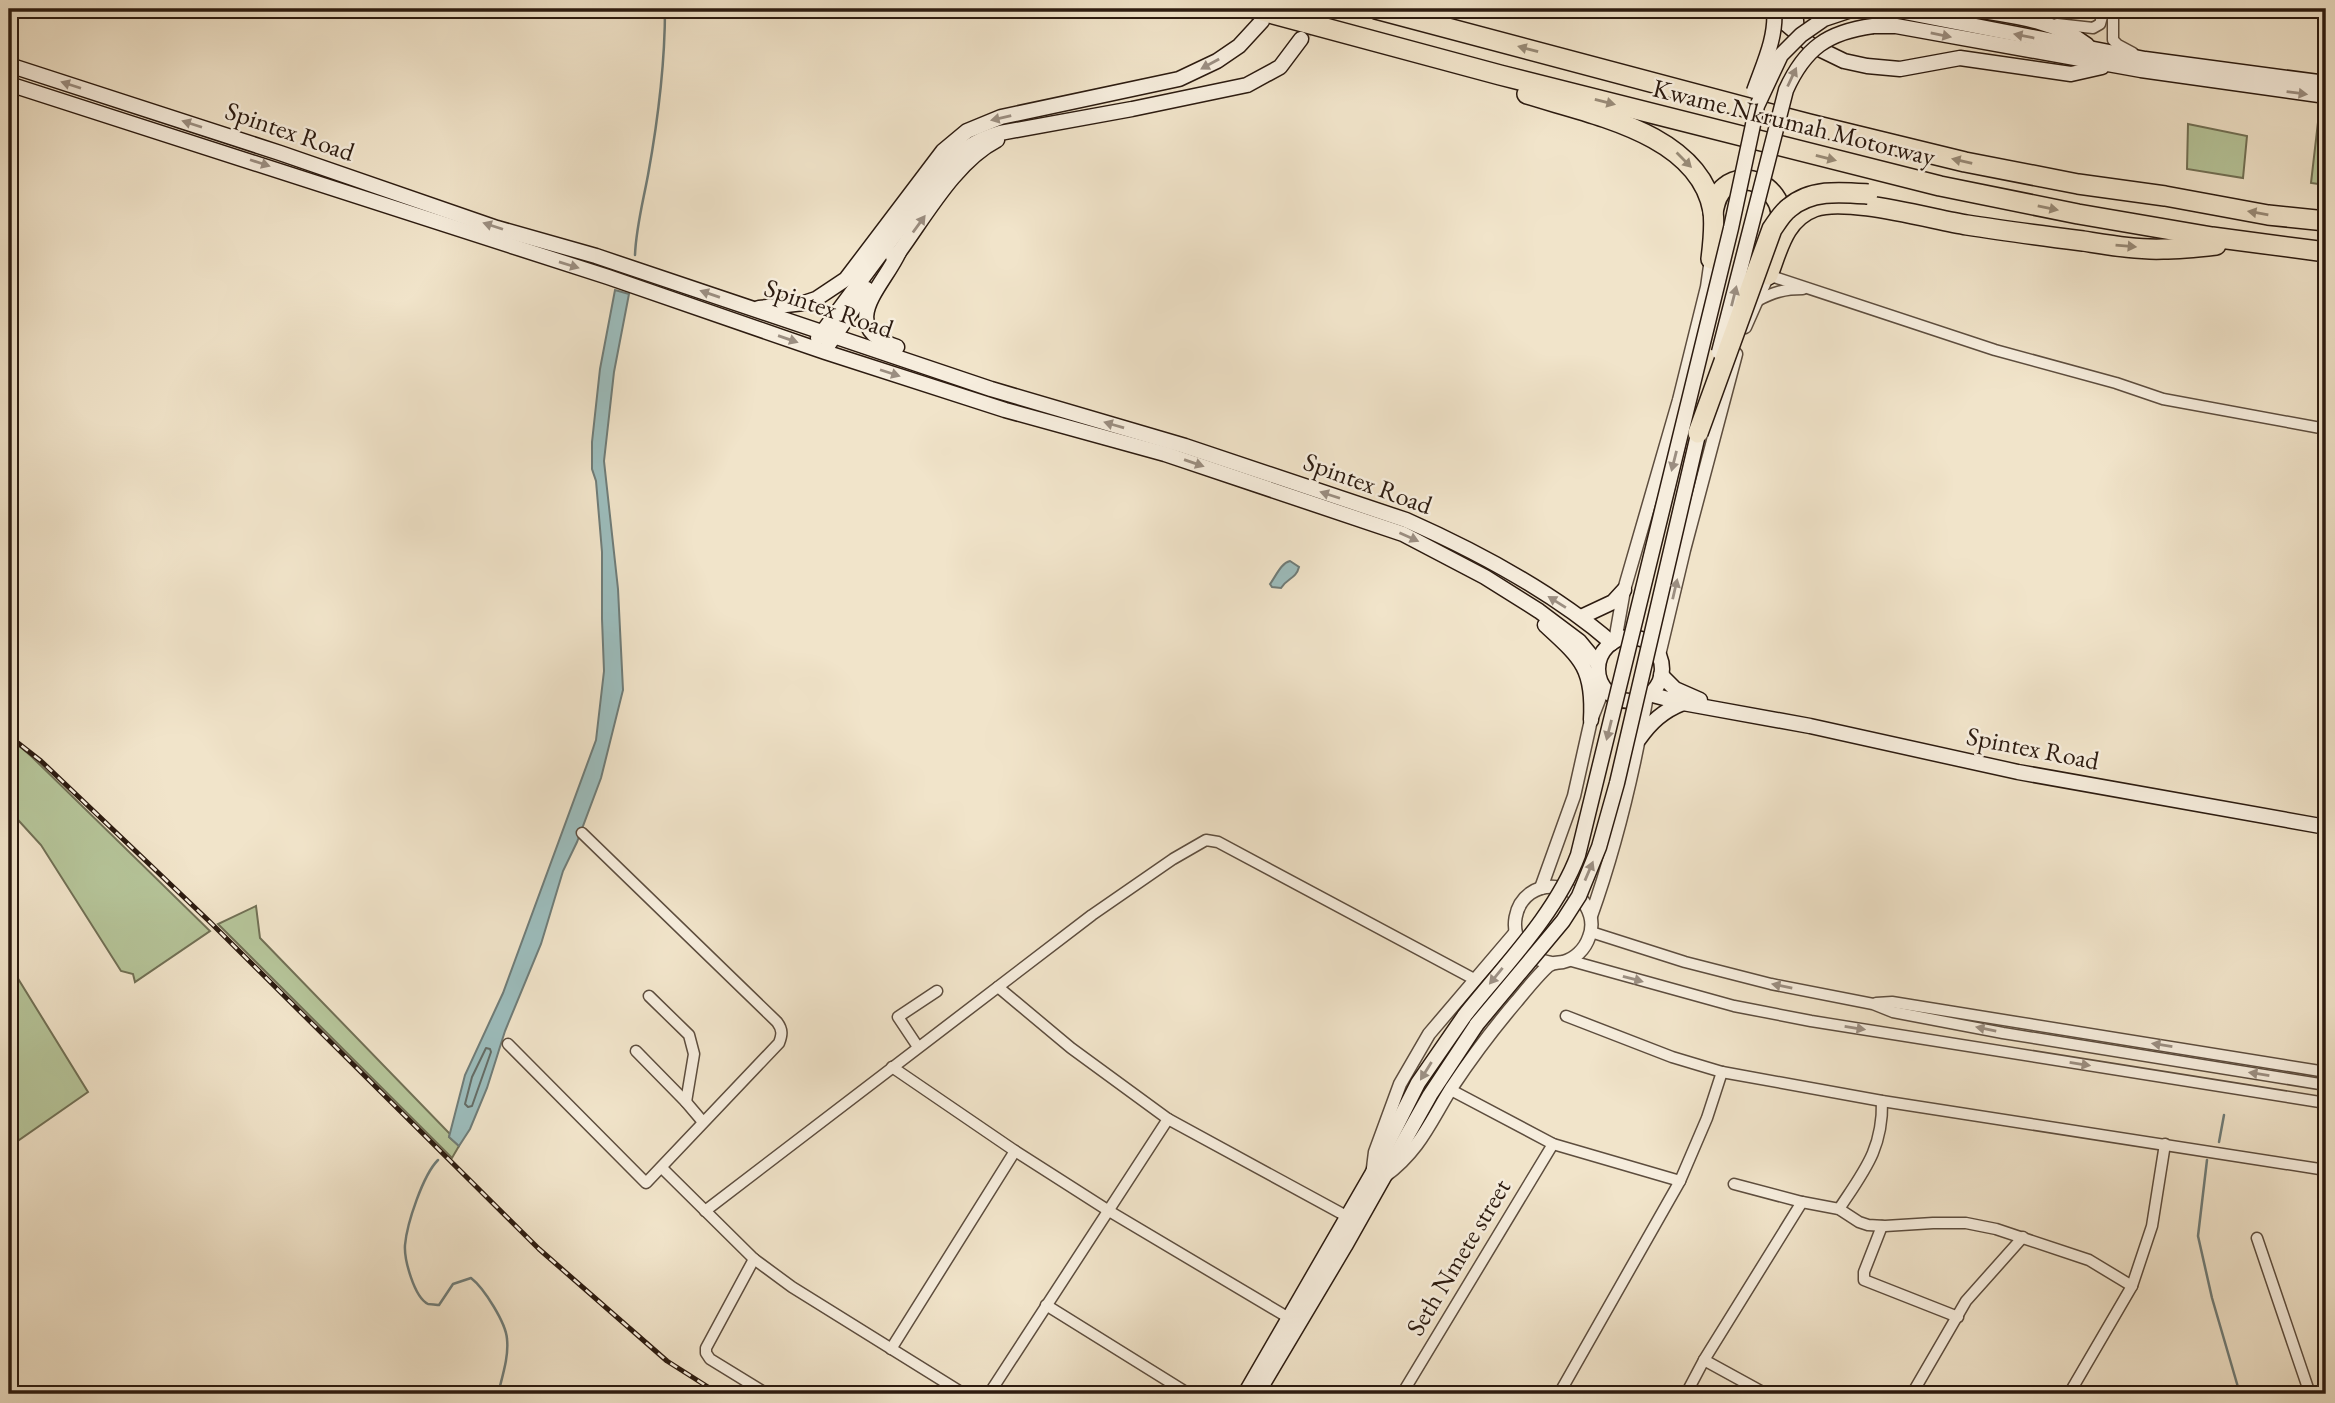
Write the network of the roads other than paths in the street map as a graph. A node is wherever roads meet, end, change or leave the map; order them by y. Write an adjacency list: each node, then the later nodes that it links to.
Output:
1 (1376, 9): 26 (highway, Kwame Nkrumah Motorway, one-way to 1)
2 (1771, 9): 12 (main road); 22 (main road, bridge)
3 (1795, 9): 12 (main road)
4 (1854, 9): 22 (main road, bridge)
5 (1889, 9): 14 (main road, one-way to 5)
6 (1969, 9): 10 (main road)
7 (2104, 9): 10 (street)
8 (2113, 9): 15 (street)
9 (1259, 15): 11 (highway, Kwame Nkrumah Motorway); 21 (main road, one-way to 21)
10 (2030, 20): 14 (main road)
11 (1324, 27): 25 (highway, one-way to 25); 28 (highway, Kwame Nkrumah Motorway, one-way to 28)
12 (1797, 32): 17 (main road)
13 (1301, 39): 23 (main road)
14 (2091, 48): 15 (main road)
15 (2145, 59): 18 (main road)
16 (9, 65): 36 (main road, Spintex Road, one-way to 16)
17 (2110, 65): 20 (main road, one-way to 20); 41 (main road, one-way to 17, bridge)
18 (2326, 83)
19 (9, 84): 38 (main road, Spintex Road, one-way to 38)
20 (2326, 96)
21 (1068, 104): 23 (main road); 36 (main road, one-way to 36)
22 (1757, 107): 87 (main road, one-way to 87, bridge)
23 (1090, 117): 24 (main road)
24 (1017, 130): 29 (main road, one-way to 24); 37 (main road)
25 (1713, 212): 30 (highway); 32 (highway)
26 (2326, 220)
27 (2058, 238): 28 (highway, one-way to 28); 30 (highway); 41 (highway, bridge)
28 (2252, 243): 31 (highway, Kwame Nkrumah Motorway)
29 (899, 252): 37 (main road); 39 (main road)
30 (1776, 252): 33 (highway)
31 (2326, 252)
32 (1711, 259): 42 (street)
33 (1768, 275): 34 (street); 35 (street)
34 (1813, 289): 35 (street); 40 (street)
35 (1757, 302): 46 (street, one-way to 35)
36 (751, 308): 37 (main road, Spintex Road)
37 (827, 334): 38 (main road); 39 (main road, Spintex Road)
38 (819, 350): 43 (main road, Spintex Road, one-way to 43)
39 (1072, 412): 44 (main road, Spintex Road, one-way to 39)
40 (2326, 429)
41 (1698, 433): 87 (main road, one-way to 41, bridge)
42 (1624, 590): 44 (main road); 45 (street)
43 (1526, 603): 47 (main road, Spintex Road); 53 (main road)
44 (1581, 617): 45 (main road, Spintex Road)
45 (1613, 642): 46 (main road); 47 (main road)
46 (1659, 655): 48 (main road)
47 (1598, 664): 49 (main road)
48 (1661, 675): 50 (main road); 52 (main road, Spintex Road)
49 (1604, 687): 50 (main road); 53 (street)
50 (1648, 695): 51 (main road, Spintex Road); 54 (street)
51 (1683, 703): 52 (main road, Spintex Road); 54 (main road)
52 (1731, 712): 55 (main road, Spintex Road)
53 (1591, 720): 57 (street)
54 (1639, 739): 58 (street)
55 (2326, 827)
56 (582, 833): 81 (street)
57 (1541, 888): 58 (street); 60 (street)
58 (1591, 916): 59 (street)
59 (1591, 932): 61 (street); 67 (street, one-way to 59)
60 (1515, 933): 62 (street); 63 (street)
61 (1568, 961): 62 (street); 79 (street, one-way to 79)
62 (1551, 963): 76 (street)
63 (1474, 979): 64 (street); 87 (street)
64 (998, 987): 70 (street); 80 (street)
65 (937, 991): 70 (street)
66 (649, 996): 78 (street)
67 (1873, 1004): 74 (street, one-way to 67); 75 (street, one-way to 67)
68 (1566, 1016): 73 (street)
69 (508, 1044): 85 (street)
70 (918, 1047): 72 (street)
71 (636, 1051): 78 (street)
72 (892, 1067): 84 (street); 92 (street)
73 (1722, 1072): 77 (street); 88 (street)
74 (2326, 1072)
75 (2326, 1085)
76 (1451, 1090): 82 (street); 87 (street)
77 (1882, 1101): 83 (street); 91 (street)
78 (686, 1102): 81 (street)
79 (2326, 1103)
80 (1168, 1119): 93 (street); 94 (street)
81 (703, 1122): 85 (street)
82 (1553, 1144): 88 (street); 111 (street, Seth Nmete street)
83 (2165, 1144): 86 (street); 99 (street)
84 (1015, 1151): 93 (street); 103 (street)
85 (662, 1168): 92 (street)
86 (2326, 1170)
87 (1378, 1176): 94 (main road); 110 (main road)
88 (1680, 1181): 112 (street)
89 (1734, 1184): 90 (street)
90 (1802, 1202): 91 (street); 104 (street)
91 (1839, 1209): 95 (street)
92 (705, 1210): 98 (street)
93 (1109, 1211): 100 (street); 102 (street)
94 (1348, 1217): 102 (main road)
95 (1882, 1226): 96 (street); 101 (street)
96 (2023, 1237): 99 (street); 101 (street)
97 (2257, 1238): 117 (street)
98 (754, 1259): 103 (street); 105 (street)
99 (2132, 1286): 116 (street)
100 (1046, 1305): 107 (street); 108 (street)
101 (1958, 1317): 115 (street)
102 (1289, 1318): 109 (main road)
103 (891, 1349): 106 (street)
104 (1704, 1360): 113 (street); 114 (street)
105 (767, 1394)
106 (964, 1394)
107 (989, 1394)
108 (1189, 1394)
109 (1245, 1394)
110 (1257, 1394)
111 (1402, 1394)
112 (1559, 1394)
113 (1686, 1394)
114 (1766, 1394)
115 (1912, 1394)
116 (2069, 1394)
117 (2310, 1394)

